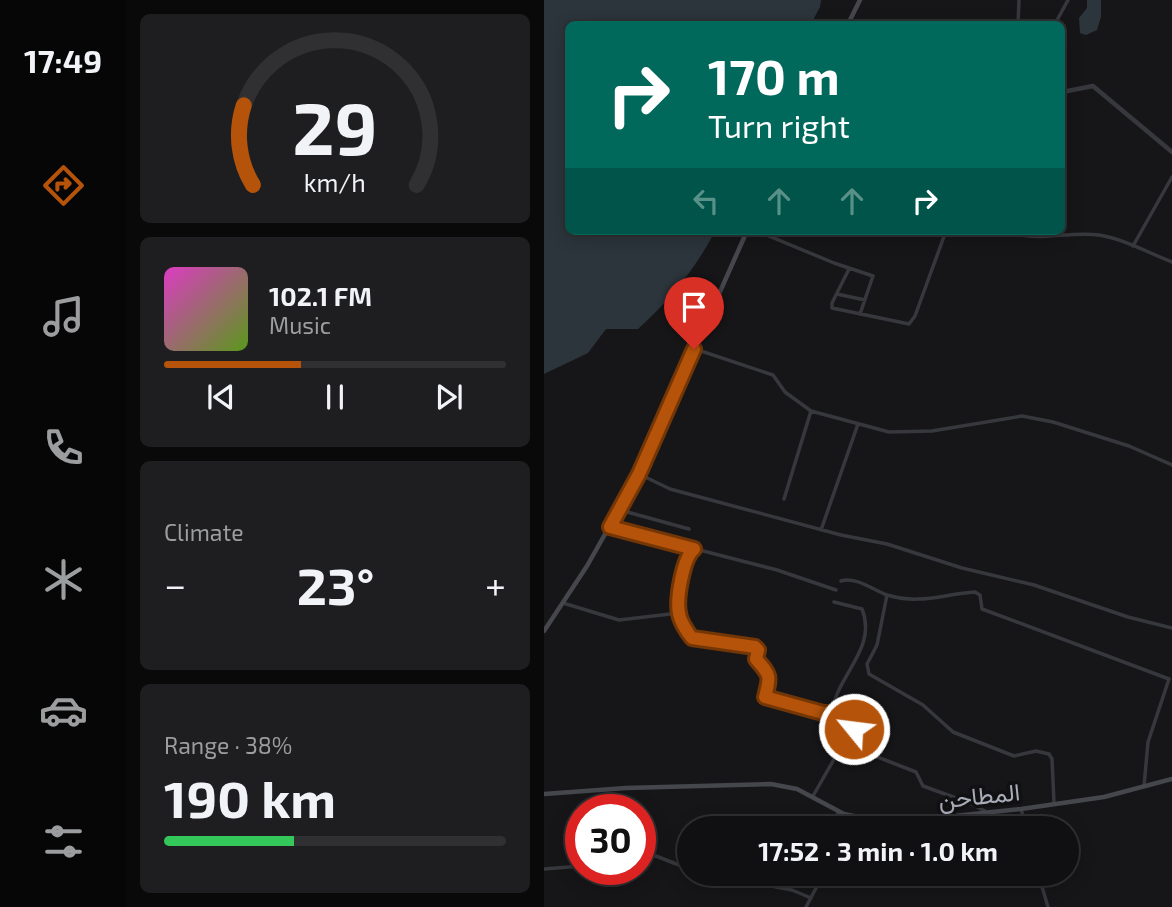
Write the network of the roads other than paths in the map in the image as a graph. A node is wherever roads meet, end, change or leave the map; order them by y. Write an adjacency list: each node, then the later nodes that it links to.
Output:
1 (860, 0): 4 (main road)
2 (1019, 0): 5 (street)
3 (1068, 0): 6 (street)
4 (850, 21)
5 (1018, 21)
6 (1057, 21)
7 (1065, 91): 8 (street)
8 (1172, 152)
9 (1172, 177): 16 (street)
10 (1065, 234): 16 (street)
11 (745, 235): 22 (main road)
12 (767, 235): 18 (street)
13 (945, 235): 21 (street)
14 (1021, 235): 15 (street)
15 (1055, 235)
16 (1133, 246): 17 (street)
17 (1172, 262)
18 (849, 269): 19 (street); 20 (street)
19 (837, 294): 20 (street); 21 (street)
20 (865, 300): 21 (street)
21 (860, 315)
22 (694, 349): 23 (street); 26 (main road)
23 (811, 411): 24 (street); 27 (street)
24 (858, 424): 25 (street); 31 (street)
25 (1172, 465)
26 (639, 474): 28 (main road); 31 (street)
27 (784, 499)
28 (620, 510): 29 (main road); 30 (street)
29 (610, 527): 32 (street); 37 (main road)
30 (689, 529)
31 (821, 530): 39 (street)
32 (694, 549): 34 (street); 38 (street)
33 (841, 581): 35 (street)
34 (836, 590)
35 (887, 595): 44 (street); 47 (street)
36 (834, 601): 41 (street)
37 (563, 603): 38 (street); 40 (main road)
38 (679, 613): 41 (street)
39 (1172, 628)
40 (544, 631)
41 (832, 713): 42 (street)
42 (844, 744): 46 (street); 50 (street)
43 (1172, 779): 44 (main road, المطاحن)
44 (1144, 786): 47 (main road, المطاحن)
45 (544, 794): 46 (main road, المطاحن)
46 (813, 796): 49 (main road, المطاحن)
47 (1054, 803): 48 (main road, المطاحن)
48 (1021, 809): 50 (main road, المطاحن); 52 (street)
49 (838, 811): 50 (main road, المطاحن); 51 (street)
50 (985, 811)
51 (837, 816)
52 (1023, 816)
53 (656, 856): 54 (street)
54 (677, 864)
55 (565, 867): 56 (street)
56 (544, 869)
57 (771, 886): 60 (street)
58 (817, 886): 60 (street)
59 (1042, 886): 62 (street)
60 (811, 898): 61 (street)
61 (805, 907)
62 (1048, 907)

